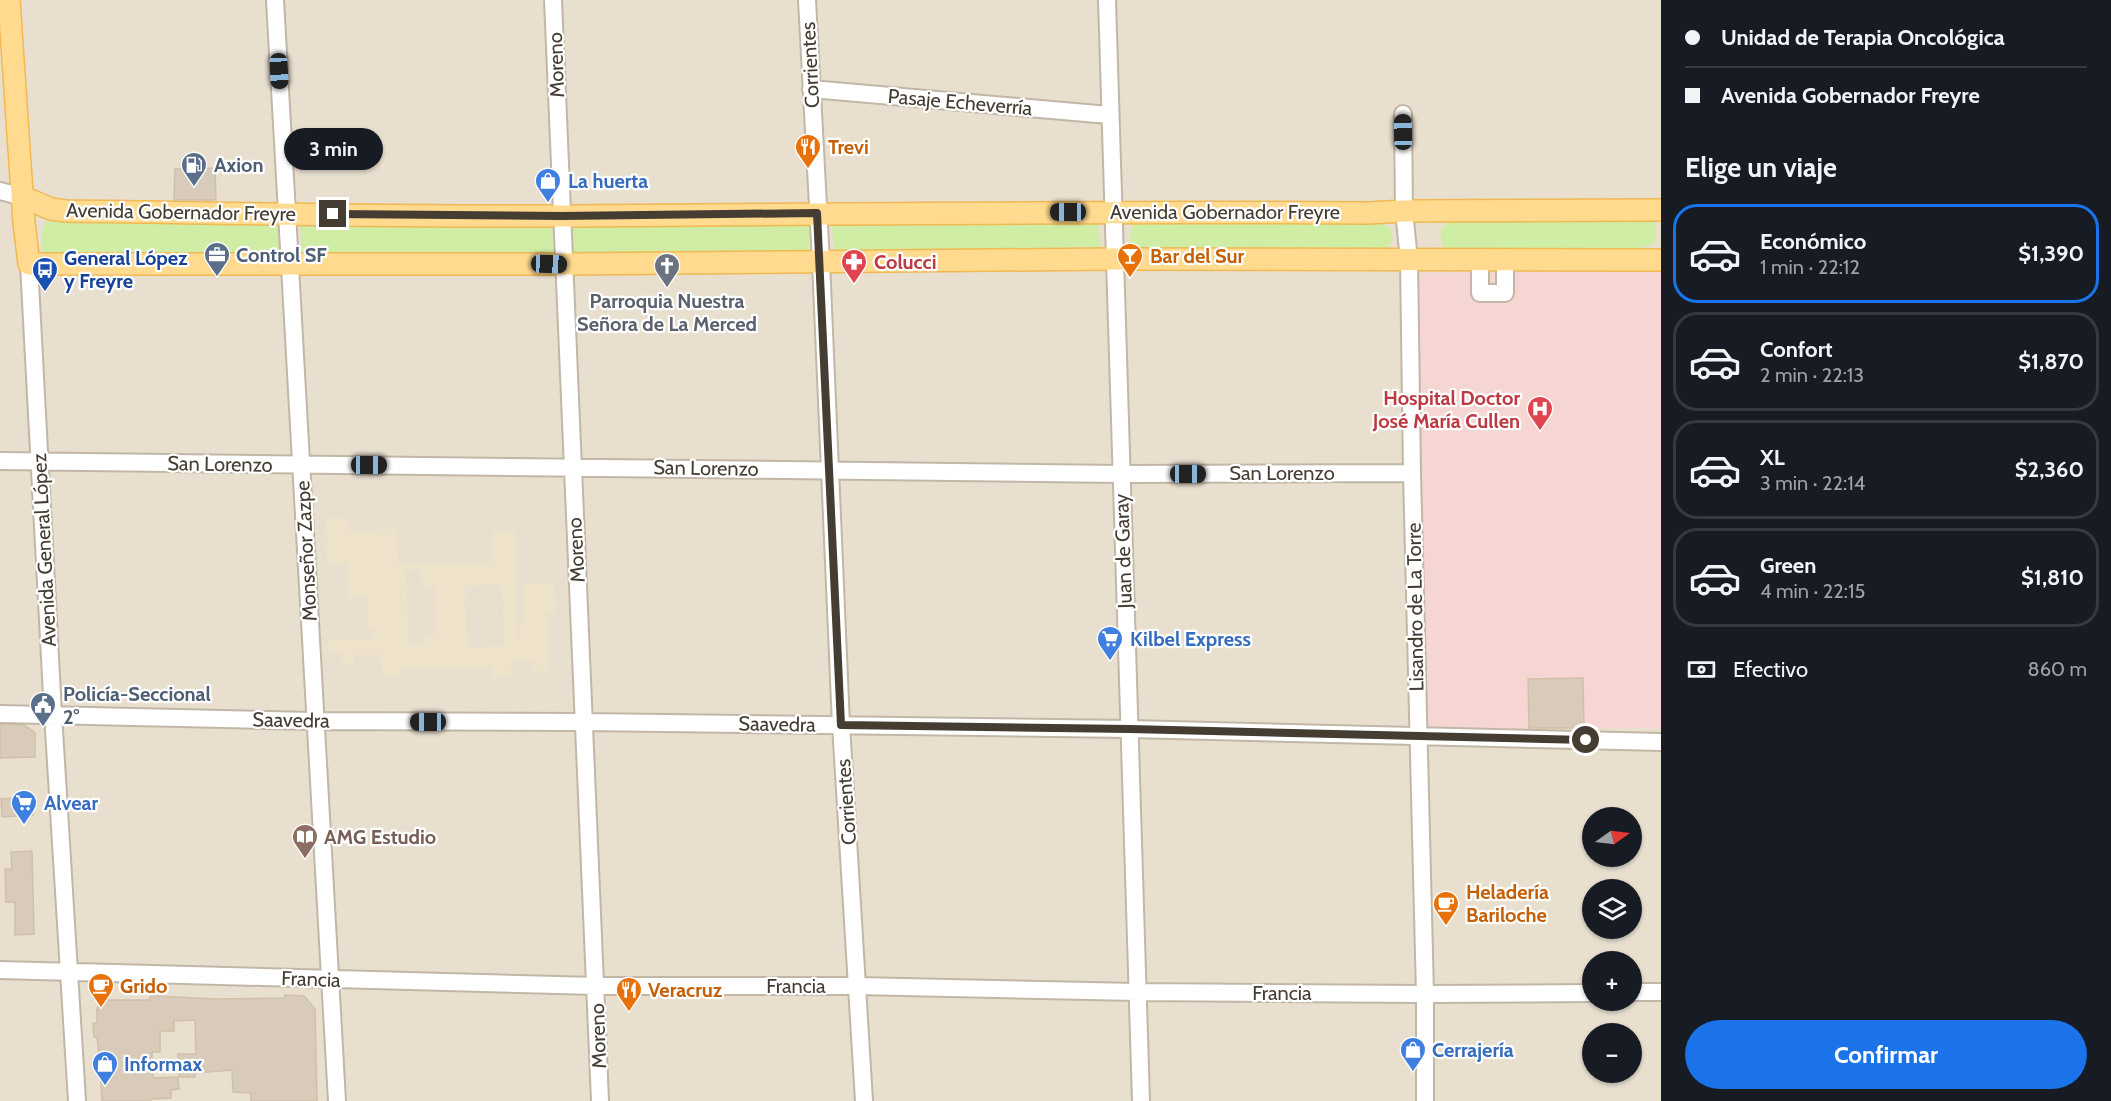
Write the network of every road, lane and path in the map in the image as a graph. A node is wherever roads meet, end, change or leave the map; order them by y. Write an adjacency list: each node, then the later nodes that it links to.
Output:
1 (9, 0): 6 (main road, Avenida General López)
2 (275, 0): 16 (street, Monseñor Zazpe)
3 (553, 0): 17 (street, Moreno)
4 (807, 0): 7 (street, Corrientes)
5 (1107, 0): 9 (street, Juan de Garay)
6 (5, 30): 11 (main road, Avenida General López)
7 (811, 89): 9 (street, Pasaje Echeverría); 15 (street, Corrientes)
8 (1403, 114): 14 (street, Lisandro de La Torre)
9 (1109, 115): 13 (street, Juan de Garay)
10 (0, 191): 11 (street, Avenida Gobernador Freyre)
11 (22, 197): 16 (main road, Avenida Gobernador Freyre); 24 (main road, Avenida General López)
12 (1661, 210): 14 (main road, Avenida Gobernador Freyre)
13 (1112, 211): 14 (main road, Avenida Gobernador Freyre); 15 (main road, Avenida Gobernador Freyre); 18 (street, Juan de Garay)
14 (1404, 211): 19 (street, Lisandro de La Torre)
15 (817, 213): 17 (main road, Avenida Gobernador Freyre); 23 (street, Corrientes)
16 (287, 214): 17 (main road, Avenida Gobernador Freyre); 26 (street, Monseñor Zazpe)
17 (561, 216): 25 (street, Moreno)
18 (1114, 259): 19 (main road); 23 (main road); 33 (street, Juan de Garay)
19 (1409, 260): 20 (main road); 32 (street, Lisandro de La Torre)
20 (1480, 260): 21 (main road); 21 (street)
21 (1505, 260): 22 (main road)
22 (1661, 261)
23 (821, 262): 25 (main road); 31 (street, Corrientes)
24 (29, 264): 26 (main road); 28 (street, Avenida General López)
25 (564, 264): 26 (main road); 30 (street, Moreno)
26 (291, 265): 29 (street, Monseñor Zazpe)
27 (0, 461): 28 (street, San Lorenzo)
28 (39, 462): 29 (street, San Lorenzo); 35 (street, Avenida General López)
29 (301, 465): 30 (street, San Lorenzo); 36 (street, Monseñor Zazpe)
30 (573, 466): 31 (street, San Lorenzo); 37 (street, Moreno)
31 (830, 470): 33 (street, San Lorenzo); 38 (street, Corrientes)
32 (1412, 472): 33 (street, San Lorenzo); 40 (street, Lisandro de La Torre)
33 (1121, 474): 39 (street, Juan de Garay)
34 (0, 714): 35 (street, Saavedra)
35 (53, 714): 36 (street, Saavedra); 43 (street, Avenida General López)
36 (315, 721): 37 (street, Saavedra); 44 (street, Monseñor Zazpe)
37 (584, 722): 38 (street, Saavedra); 45 (street, Moreno)
38 (841, 725): 39 (street, Saavedra); 46 (street, Corrientes)
39 (1130, 729): 40 (street, Saavedra); 47 (street, Juan de Garay)
40 (1418, 736): 41 (street, Saavedra); 51 (street, Lisandro de La Torre)
41 (1661, 742)
42 (0, 970): 43 (street, Francia)
43 (69, 971): 44 (street, Francia); 52 (street, Avenida General López)
44 (331, 980): 45 (street, Francia); 53 (street, Monseñor Zazpe)
45 (596, 986): 46 (street, Francia); 54 (street, Moreno)
46 (857, 986): 47 (street, Francia); 55 (street, Corrientes)
47 (1137, 992): 51 (street, Francia); 56 (street, Juan de Garay)
48 (1642, 992): 49 (street)
49 (1661, 992)
50 (1582, 993): 51 (street, Francia)
51 (1425, 994): 57 (street, Lisandro de La Torre)
52 (77, 1101)
53 (337, 1101)
54 (600, 1101)
55 (864, 1101)
56 (1141, 1101)
57 (1425, 1101)

